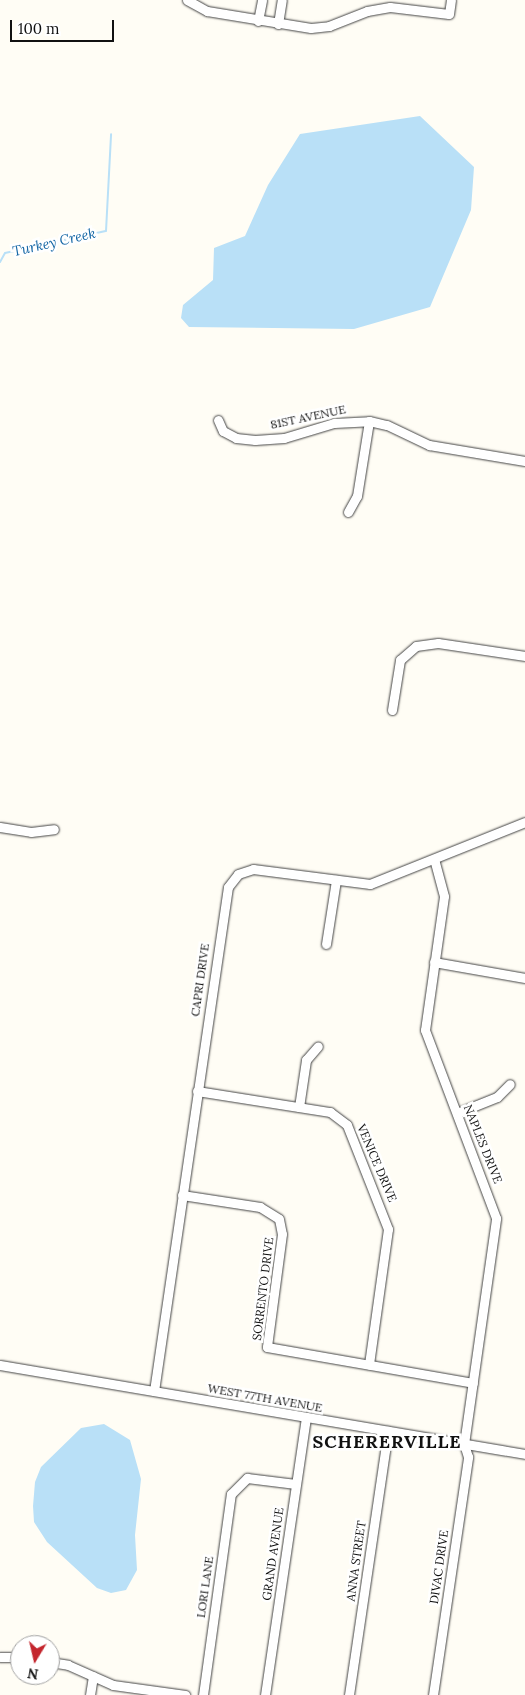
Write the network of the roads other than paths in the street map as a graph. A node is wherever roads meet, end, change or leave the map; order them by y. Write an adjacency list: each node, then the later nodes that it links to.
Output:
1 (262, 0): 5 (street)
2 (282, 0): 6 (street)
3 (451, 0): 6 (street)
4 (190, 2): 5 (street)
5 (258, 21): 6 (street)
6 (278, 24)
7 (218, 420): 8 (street, 81ST AVENUE)
8 (369, 421): 9 (street, 81ST AVENUE); 10 (street)
9 (525, 461)
10 (348, 512)
11 (525, 656): 12 (street)
12 (392, 710)
13 (525, 822): 16 (street, CAPRI DRIVE)
14 (0, 827): 15 (street)
15 (54, 829)
16 (434, 859): 17 (street, CAPRI DRIVE); 19 (street, NAPLES DRIVE)
17 (336, 880): 18 (street); 23 (street, CAPRI DRIVE)
18 (326, 944)
19 (434, 962): 20 (street); 25 (street, NAPLES DRIVE)
20 (525, 978)
21 (318, 1046): 24 (street)
22 (510, 1084): 25 (street)
23 (197, 1091): 24 (street, VENICE DRIVE); 26 (street, CAPRI DRIVE)
24 (299, 1107): 28 (street, VENICE DRIVE)
25 (457, 1113): 29 (street, NAPLES DRIVE)
26 (182, 1195): 28 (street, SORRENTO DRIVE); 30 (street, CAPRI DRIVE)
27 (0, 1365): 30 (street, WEST 77TH AVENUE)
28 (369, 1366): 29 (street, SORRENTO DRIVE)
29 (473, 1383): 33 (street, NAPLES DRIVE)
30 (154, 1391): 31 (street, WEST 77TH AVENUE)
31 (306, 1417): 32 (street, WEST 77TH AVENUE); 35 (street, GRAND AVENUE)
32 (388, 1431): 33 (street, WEST 77TH AVENUE); 42 (street, ANNA STREET)
33 (464, 1444): 34 (street, WEST 77TH AVENUE); 43 (street, DIVAC DRIVE)
34 (525, 1454)
35 (296, 1484): 40 (street, LORI LANE); 41 (street, GRAND AVENUE)
36 (60, 1665): 37 (street)
37 (93, 1676): 38 (street); 39 (street)
38 (90, 1695)
39 (185, 1695)
40 (202, 1695)
41 (265, 1695)
42 (349, 1695)
43 (433, 1695)

